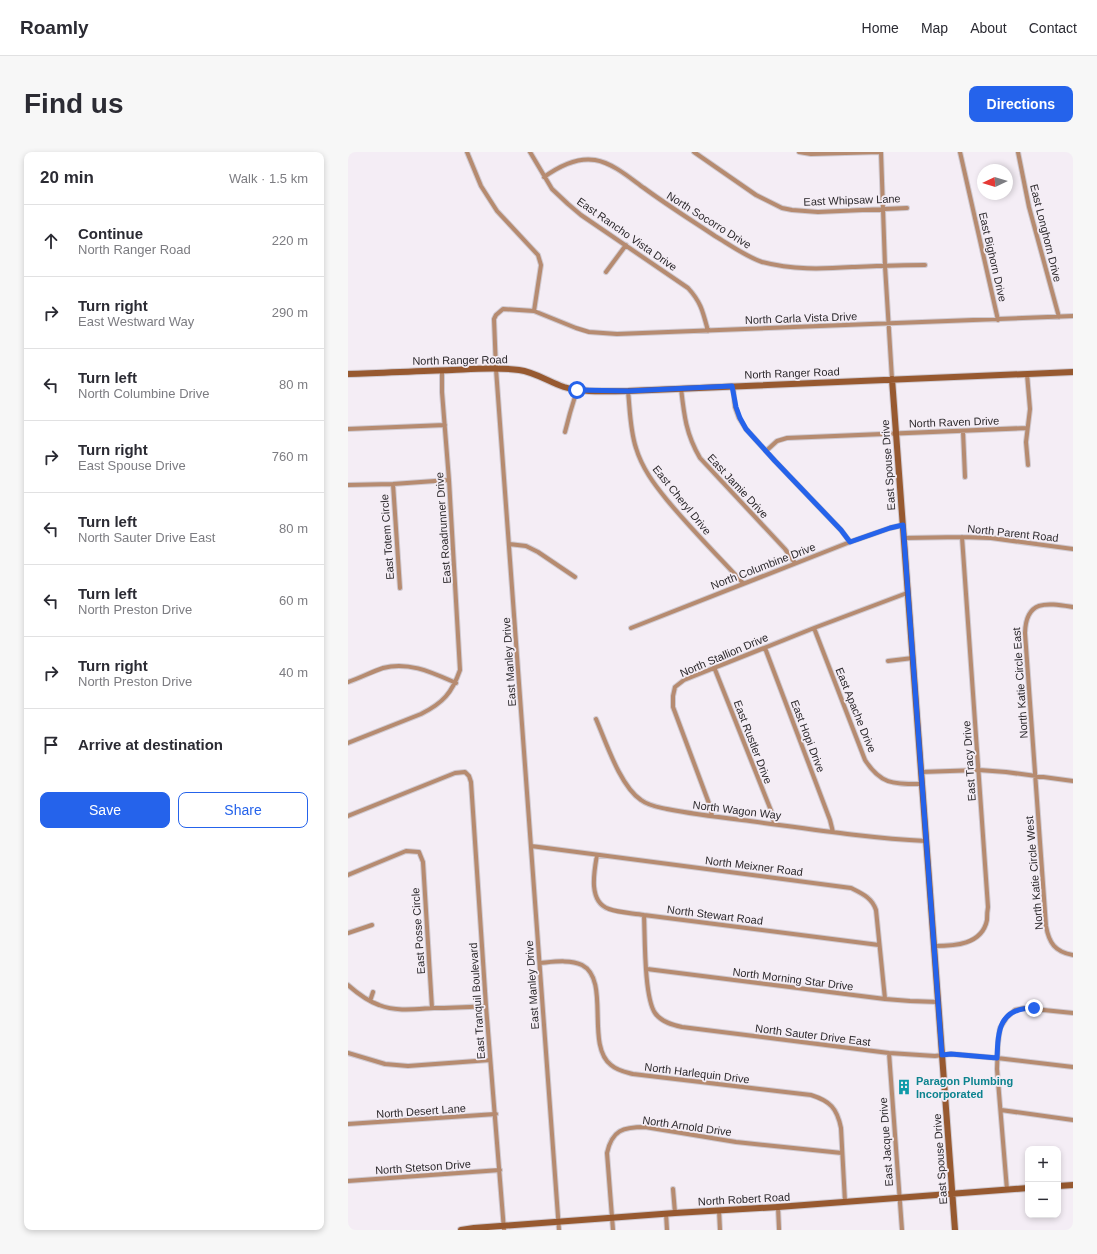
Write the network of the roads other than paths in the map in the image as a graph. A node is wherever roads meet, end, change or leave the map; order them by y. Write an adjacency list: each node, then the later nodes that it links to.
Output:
1 (467, 152): 15 (street)
2 (530, 152): 8 (street, East Rancho Vista Drive)
3 (694, 152): 10 (street, East Whipsaw Lane)
4 (798, 152): 5 (street)
5 (881, 152): 10 (street, East Spouse Drive)
6 (960, 152): 18 (street, East Bighorn Drive)
7 (1018, 152): 17 (street, East Longhorn Drive)
8 (544, 177): 11 (street, East Rancho Vista Drive); 13 (street, North Socorro Drive)
9 (907, 208): 10 (street, East Whipsaw Lane)
10 (883, 209): 13 (street, East Spouse Drive)
11 (626, 245): 14 (street); 20 (street, East Rancho Vista Drive)
12 (925, 265): 13 (street, North Socorro Drive)
13 (885, 266): 19 (street, East Spouse Drive)
14 (606, 272)
15 (534, 311): 20 (street, North Carla Vista Drive); 21 (street, East Manley Drive)
16 (1073, 316): 17 (street, North Carla Vista Drive)
17 (1058, 317): 18 (street, North Carla Vista Drive)
18 (998, 320): 19 (street, North Carla Vista Drive)
19 (888, 324): 20 (street, North Carla Vista Drive); 26 (street, East Spouse Drive)
20 (708, 331)
21 (496, 369): 22 (street, North Ranger Road); 29 (street, North Ranger Road); 47 (street, East Manley Drive)
22 (442, 370): 24 (street, North Ranger Road); 31 (street, East Roadrunner Drive)
23 (1073, 372): 25 (street, North Ranger Road)
24 (348, 374)
25 (1027, 374): 26 (street, North Ranger Road); 32 (street)
26 (892, 379): 27 (street, North Ranger Road); 36 (street, East Spouse Drive)
27 (732, 386): 28 (street, North Ranger Road); 37 (street)
28 (681, 388): 30 (street, North Ranger Road); 49 (street, East Jamie Drive)
29 (577, 390): 30 (street, North Ranger Road); 35 (street)
30 (628, 391): 51 (street, East Cheryl Drive)
31 (445, 425): 33 (street); 40 (street, East Roadrunner Drive)
32 (1027, 428): 34 (street, North Raven Drive); 38 (street)
33 (348, 429)
34 (963, 431): 36 (street, North Raven Drive); 39 (street)
35 (565, 432)
36 (896, 433): 37 (street, North Raven Drive); 43 (street, East Spouse Drive)
37 (766, 451): 46 (street)
38 (1028, 465)
39 (965, 477)
40 (449, 480): 41 (street); 62 (street, East Roadrunner Drive)
41 (393, 484): 42 (street); 52 (street, East Totem Circle)
42 (348, 485)
43 (903, 525): 45 (street, East Spouse Drive); 46 (street, North Columbine Drive)
44 (962, 537): 45 (street, North Parent Road); 48 (street, North Parent Road); 65 (street, East Tracy Drive)
45 (904, 538): 53 (street, East Spouse Drive)
46 (850, 542): 49 (street, North Columbine Drive)
47 (509, 544): 50 (street); 75 (street, East Manley Drive)
48 (1073, 549)
49 (795, 563): 51 (street, North Columbine Drive)
50 (575, 577)
51 (743, 583): 55 (street, North Columbine Drive)
52 (400, 588)
53 (907, 593): 56 (street, North Stallion Drive); 58 (street, East Spouse Drive)
54 (1073, 607): 67 (street, North Katie Circle East)
55 (631, 628)
56 (814, 628): 57 (street, North Stallion Drive); 69 (street, East Apache Drive)
57 (765, 648): 60 (street, North Stallion Drive); 73 (street, East Hopi Drive)
58 (913, 658): 59 (street); 66 (street, East Spouse Drive)
59 (888, 660)
60 (714, 667): 71 (street, North Stallion Drive); 72 (street, East Rustler Drive)
61 (348, 682): 62 (street)
62 (456, 683): 64 (street)
63 (596, 719): 71 (street, North Wagon Way)
64 (348, 743)
65 (979, 770): 66 (street); 67 (street); 82 (street, East Tracy Drive)
66 (921, 772): 69 (street, East Spouse Drive)
67 (1035, 776): 68 (street); 83 (street, North Katie Circle West)
68 (1073, 781)
69 (922, 784): 74 (street, East Spouse Drive)
70 (348, 816): 91 (street, East Tranquil Boulevard)
71 (712, 816): 72 (street, North Wagon Way)
72 (774, 824): 73 (street, North Wagon Way)
73 (833, 832): 74 (street, North Wagon Way)
74 (926, 841): 82 (street, East Spouse Drive)
75 (531, 846): 76 (street, North Meixner Road); 84 (street, East Manley Drive)
76 (597, 855): 78 (street, North Stewart Road); 81 (street, North Meixner Road)
77 (348, 875): 92 (street, East Posse Circle)
78 (644, 915): 81 (street, North Stewart Road); 85 (street, North Sauter Drive East)
79 (372, 925): 80 (street)
80 (348, 933)
81 (879, 945): 88 (street, North Meixner Road)
82 (934, 946): 90 (street, East Spouse Drive)
83 (1073, 955)
84 (540, 963): 104 (street, North Harlequin Drive); 120 (street, East Manley Drive)
85 (647, 969): 88 (street, North Morning Star Drive); 95 (street, North Sauter Drive East)
86 (348, 986): 89 (street)
87 (373, 992): 89 (street)
88 (885, 999): 90 (street, North Morning Star Drive)
89 (370, 1000): 92 (street)
90 (938, 1002): 96 (street, East Spouse Drive)
91 (486, 1006): 92 (street); 98 (street, East Tranquil Boulevard)
92 (432, 1008)
93 (1073, 1013): 97 (street)
94 (348, 1053): 98 (street)
95 (889, 1053): 96 (street, North Sauter Drive East); 113 (street, East Jacque Drive)
96 (942, 1055): 97 (street, North Sauter Drive East); 112 (street, East Spouse Drive)
97 (997, 1058): 99 (street, North Sauter Drive East); 100 (street)
98 (490, 1060): 101 (street, East Tranquil Boulevard)
99 (1073, 1067)
100 (1001, 1110): 102 (street); 111 (street)
101 (496, 1114): 103 (street, North Desert Lane); 105 (street, East Tranquil Boulevard)
102 (1073, 1120)
103 (348, 1124)
104 (842, 1153): 114 (street, North Harlequin Drive); 119 (street, North Arnold Drive)
105 (500, 1170): 106 (street, North Stetson Drive); 121 (street, East Tranquil Boulevard)
106 (348, 1181)
107 (1073, 1185): 108 (street)
108 (1061, 1186)
109 (1025, 1188): 111 (street, North Robert Road)
110 (673, 1190): 117 (street)
111 (1007, 1190): 112 (street, North Robert Road)
112 (953, 1193): 113 (street, North Robert Road); 129 (street, East Spouse Drive)
113 (899, 1198): 114 (street, North Robert Road); 128 (street, East Jacque Drive)
114 (845, 1202): 115 (street, North Robert Road)
115 (778, 1207): 116 (street, North Robert Road); 122 (street)
116 (719, 1210): 117 (street, North Robert Road); 127 (street)
117 (676, 1212): 118 (street, North Robert Road)
118 (666, 1213): 119 (street, North Robert Road); 126 (street)
119 (612, 1218): 120 (street, North Robert Road); 125 (street, North Arnold Drive)
120 (559, 1222): 121 (street, North Robert Road); 124 (street, East Manley Drive)
121 (504, 1228): 123 (street, North Robert Road)
122 (778, 1228)
123 (461, 1230)
124 (559, 1230)
125 (613, 1230)
126 (667, 1230)
127 (720, 1230)
128 (902, 1230)
129 (956, 1230)

